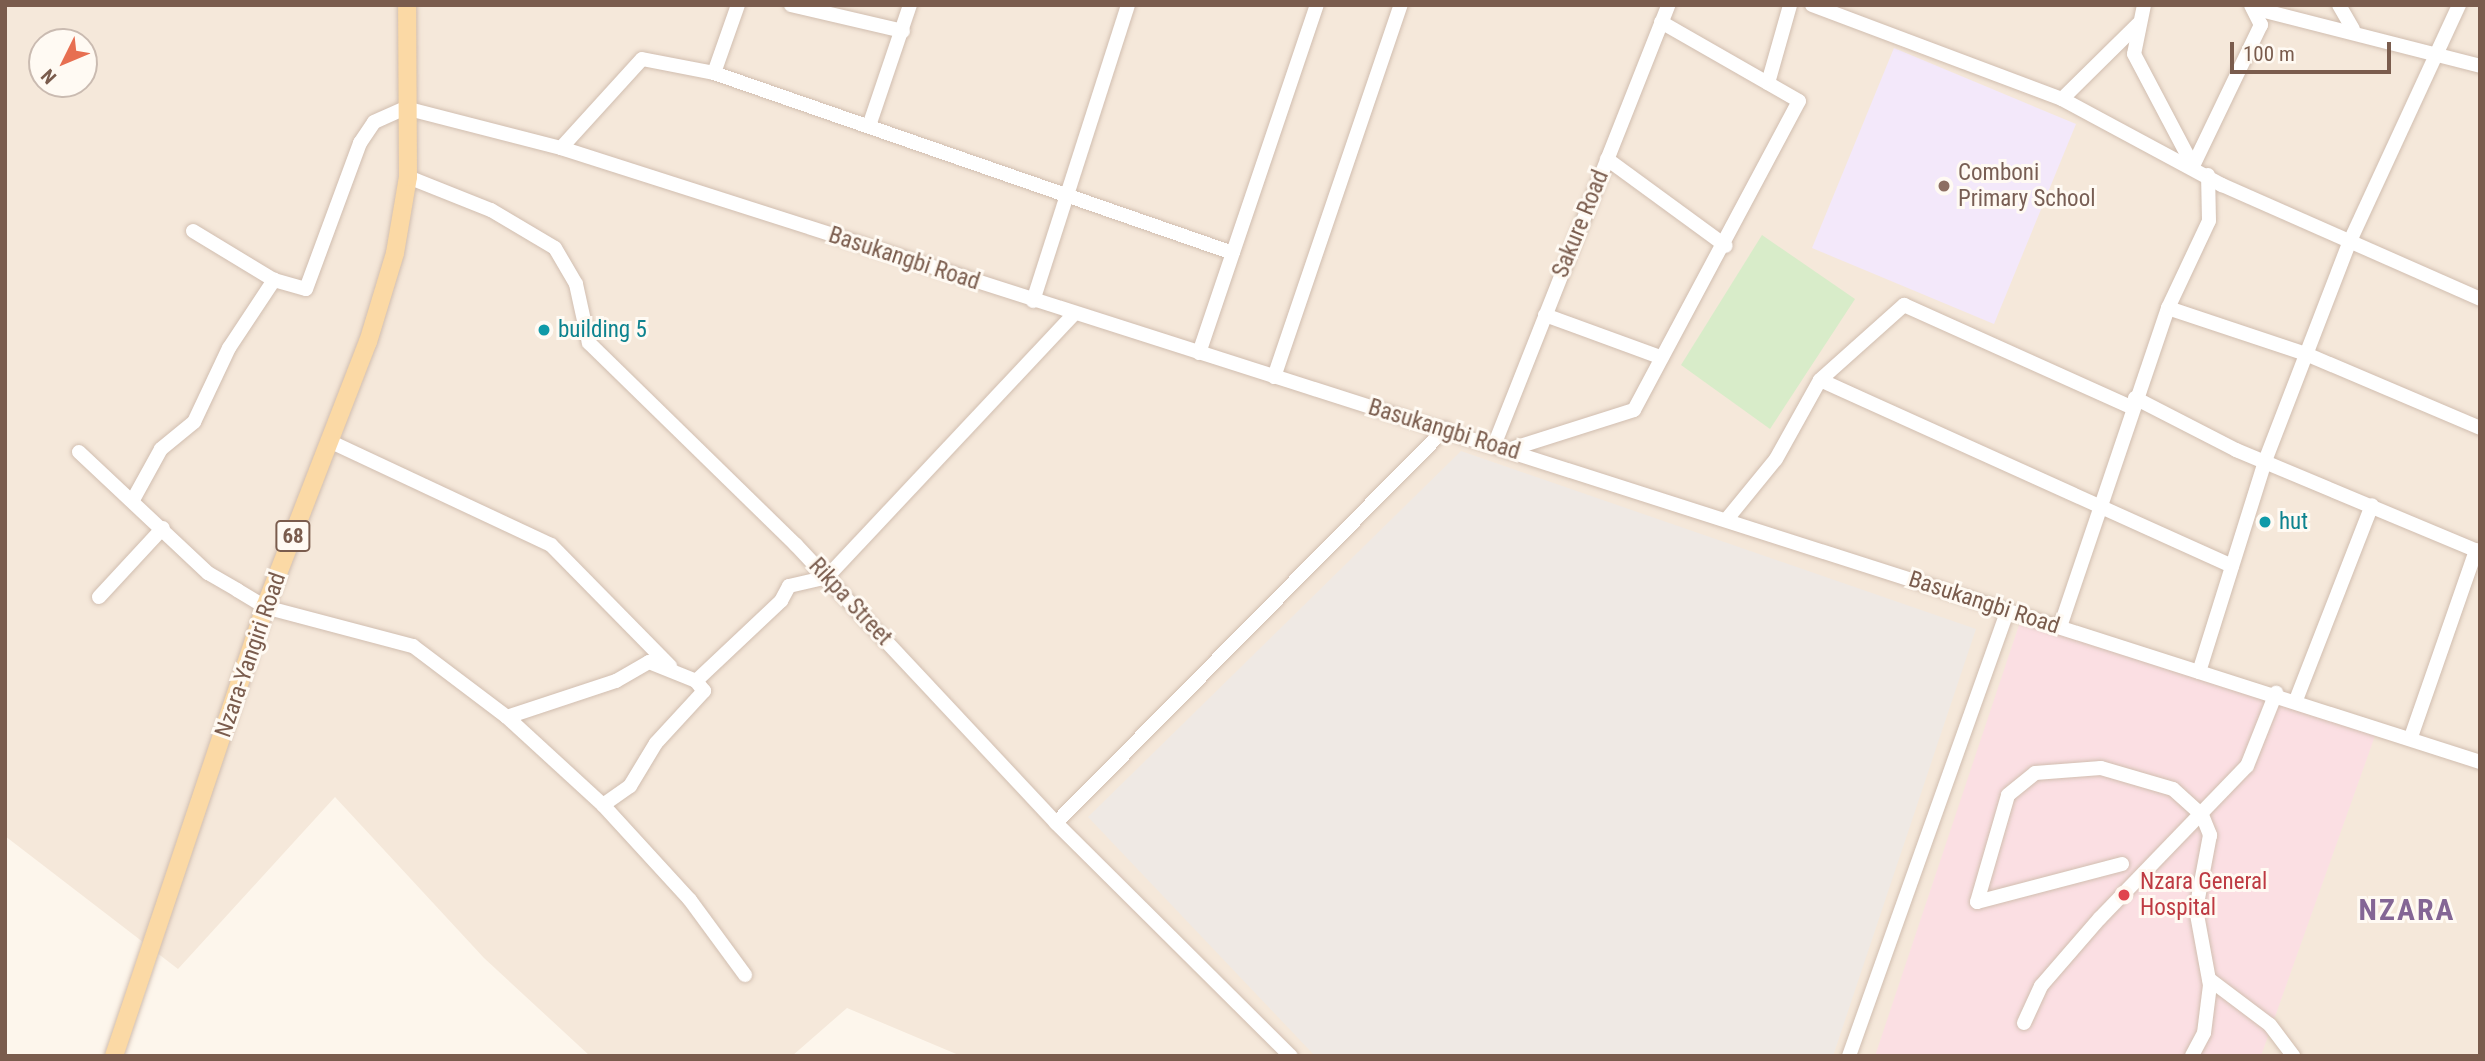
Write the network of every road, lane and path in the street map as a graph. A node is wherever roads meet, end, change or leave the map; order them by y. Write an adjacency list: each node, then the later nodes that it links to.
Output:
1 (407, 5): 24 (main road, Nzara-Yangiri Road / 68)
2 (738, 5): 21 (street)
3 (791, 5): 18 (street)
4 (910, 5): 18 (street)
5 (1128, 5): 31 (street)
6 (1317, 5): 35 (street)
7 (1401, 5): 45 (street)
8 (1668, 5): 16 (street, Sakure Road)
9 (1790, 5): 22 (street)
10 (1812, 5): 23 (street)
11 (2144, 5): 15 (street)
12 (2339, 5): 17 (street)
13 (2459, 5): 19 (street)
14 (2252, 7): 17 (street); 28 (street)
15 (2139, 22): 23 (street); 28 (street)
16 (1661, 23): 22 (street); 27 (street, Sakure Road)
17 (2353, 29): 19 (street)
18 (902, 31): 25 (street)
19 (2437, 50): 20 (street); 33 (street)
20 (2480, 66)
21 (713, 73): 25 (street); 26 (street)
22 (1768, 83): 34 (street)
23 (2062, 99): 28 (street)
24 (405, 108): 26 (street, Basukangbi Road); 30 (main road, Nzara-Yangiri Road / 68); 36 (street)
25 (869, 127): 31 (street)
26 (561, 148): 38 (street, Basukangbi Road)
27 (1607, 159): 34 (street); 41 (street, Sakure Road)
28 (2193, 166): 29 (street)
29 (2208, 175): 33 (street); 39 (street)
30 (408, 177): 50 (main road, Nzara-Yangiri Road / 68); 62 (street, Rikpa Street)
31 (1067, 194): 35 (street); 38 (street)
32 (194, 231): 36 (street)
33 (2350, 241): 37 (street); 43 (street)
34 (1726, 246): 44 (street)
35 (1233, 253): 42 (street)
36 (274, 280): 55 (street)
37 (2480, 299)
38 (1033, 301): 40 (street, Basukangbi Road)
39 (2168, 308): 43 (street); 47 (street)
40 (1074, 314): 42 (street, Basukangbi Road); 62 (street)
41 (1545, 315): 44 (street); 51 (street, Sakure Road)
42 (1199, 353): 45 (street, Basukangbi Road)
43 (2306, 354): 48 (street); 54 (street)
44 (1660, 357): 52 (street)
45 (1274, 377): 49 (street, Basukangbi Road)
46 (1820, 380): 47 (street); 57 (street); 58 (street)
47 (2133, 403): 54 (street); 57 (street)
48 (2480, 428)
49 (1445, 429): 51 (street, Basukangbi Road); 77 (street)
50 (329, 441): 64 (main road, Nzara-Yangiri Road / 68); 67 (street)
51 (1494, 443): 52 (street, Basukangbi Road)
52 (1511, 449): 58 (street, Basukangbi Road)
53 (79, 452): 55 (street)
54 (2265, 461): 56 (street); 61 (street)
55 (134, 498): 59 (street)
56 (2372, 505): 60 (street); 71 (street)
57 (2102, 506): 61 (street); 66 (street)
58 (1727, 519): 65 (street, Basukangbi Road)
59 (163, 528): 63 (street); 64 (street)
60 (2478, 551): 73 (street)
61 (2232, 566): 68 (street)
62 (827, 577): 69 (street); 77 (street, Rikpa Street)
63 (99, 597)
64 (265, 607): 72 (street); 82 (main road, Nzara-Yangiri Road / 68)
65 (2007, 612): 66 (street, Basukangbi Road); 84 (street)
66 (2060, 627): 68 (street, Basukangbi Road)
67 (671, 667): 69 (street); 72 (street)
68 (2199, 672): 70 (street, Basukangbi Road)
69 (696, 681): 75 (street)
70 (2276, 694): 71 (street, Basukangbi Road); 76 (street)
71 (2296, 700): 73 (street, Basukangbi Road)
72 (507, 717): 75 (street)
73 (2411, 737): 74 (street, Basukangbi Road)
74 (2480, 762)
75 (603, 805): 79 (street)
76 (2202, 816): 78 (street); 80 (street); 81 (street)
77 (1056, 823): 83 (street, Rikpa Street)
78 (2122, 864)
79 (745, 975)
80 (2209, 979): 85 (street); 86 (street)
81 (2024, 1023)
82 (114, 1056)
83 (1291, 1056)
84 (1849, 1056)
85 (2192, 1056)
86 (2293, 1056)

